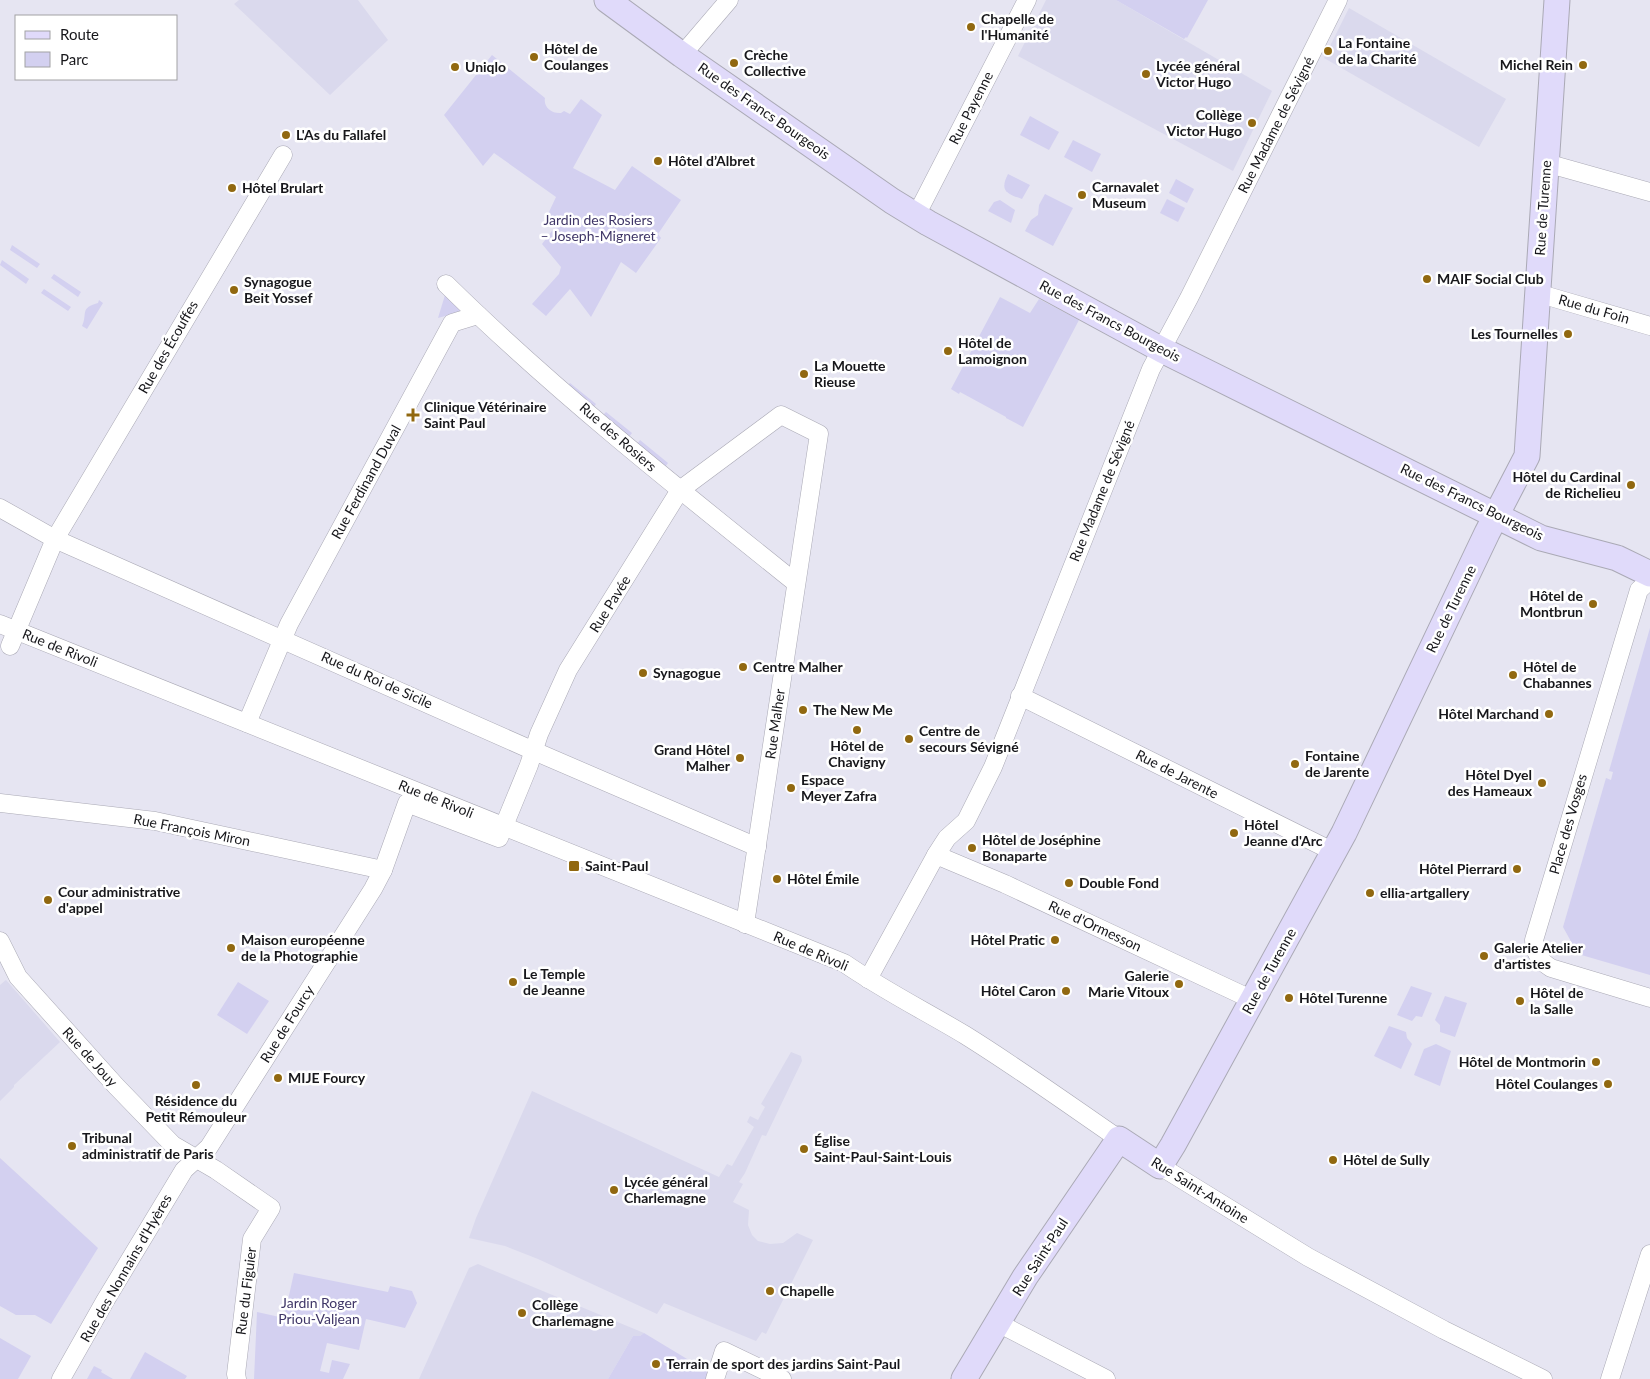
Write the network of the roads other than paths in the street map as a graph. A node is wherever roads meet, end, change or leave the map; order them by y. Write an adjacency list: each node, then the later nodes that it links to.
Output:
1 (606, 0): 6 (street, Rue des Francs Bourgeois)
2 (729, 0): 6 (street)
3 (1027, 0): 10 (street, Rue Payenne)
4 (1338, 0): 15 (street, Rue Madame de Sévigné)
5 (1557, 0): 8 (street, Rue de Turenne)
6 (682, 55): 10 (street, Rue des Francs Bourgeois)
7 (283, 155): 20 (street, Rue des Écouffes)
8 (1546, 163): 9 (street); 12 (street, Rue de Turenne)
9 (1650, 192)
10 (915, 215): 15 (street, Rue des Francs Bourgeois)
11 (446, 284): 13 (street, Rue des Rosiers)
12 (1537, 293): 14 (street, Rue du Foin); 19 (street, Rue de Turenne)
13 (478, 315): 17 (street, Rue des Rosiers); 25 (street, Rue Ferdinand Duval)
14 (1650, 326)
15 (1162, 350): 19 (street, Rue des Francs Bourgeois); 26 (street, Rue Madame de Sévigné)
16 (781, 415): 17 (street, Rue Pavée); 23 (street, Rue Malher)
17 (680, 490): 23 (street, Rue des Rosiers); 28 (street, Rue Pavée)
18 (0, 508): 20 (street, Rue du Roi de Sicile)
19 (1497, 515): 21 (street, Rue des Francs Bourgeois); 33 (street, Rue de Turenne)
20 (55, 539): 24 (street, Rue des Écouffes); 25 (street, Rue du Roi de Sicile)
21 (1650, 574)
22 (1650, 580): 39 (street, Place des Vosges)
23 (796, 583): 32 (street, Rue Malher)
24 (9, 633): 27 (street, Rue de Rivoli)
25 (283, 639): 27 (street, Rue Ferdinand Duval); 28 (street, Rue du Roi de Sicile)
26 (1020, 696): 33 (street, Rue de Jarente); 34 (street, Rue Madame de Sévigné)
27 (247, 723): 31 (street, Rue de Rivoli)
28 (534, 751): 31 (street, Rue Pavée); 32 (street, Rue du Roi de Sicile)
29 (0, 803): 35 (street, Rue François Miron)
30 (407, 803): 31 (street, Rue de Rivoli); 35 (street, Rue de Fourcy)
31 (501, 832): 36 (street, Rue de Rivoli)
32 (757, 846): 36 (street, Rue Malher)
33 (1334, 852): 40 (street, Rue de Turenne)
34 (936, 855): 38 (street, Rue Madame de Sévigné); 40 (street, Rue d'Ormesson)
35 (383, 870): 42 (street, Rue de Fourcy)
36 (745, 924): 38 (street, Rue de Rivoli)
37 (0, 941): 42 (street, Rue de Jouy)
38 (868, 979): 41 (street, Rue Saint-Antoine)
39 (1650, 998)
40 (1253, 1000): 43 (street, Rue de Turenne)
41 (1120, 1139): 43 (street, Rue Saint-Antoine); 46 (street, Rue Saint-Paul)
42 (196, 1159): 44 (street, Rue de Jouy); 47 (street, Rue des Nonnains d'Hyères)
43 (1160, 1166): 53 (street, Rue Saint-Antoine)
44 (271, 1208): 48 (street, Rue du Figuier)
45 (1650, 1254): 54 (street)
46 (998, 1323): 51 (street, Rue Saint-Paul); 52 (street)
47 (61, 1379)
48 (237, 1379)
49 (715, 1379): 50 (street)
50 (782, 1379)
51 (964, 1379)
52 (1106, 1379)
53 (1543, 1379)
54 (1610, 1379)

